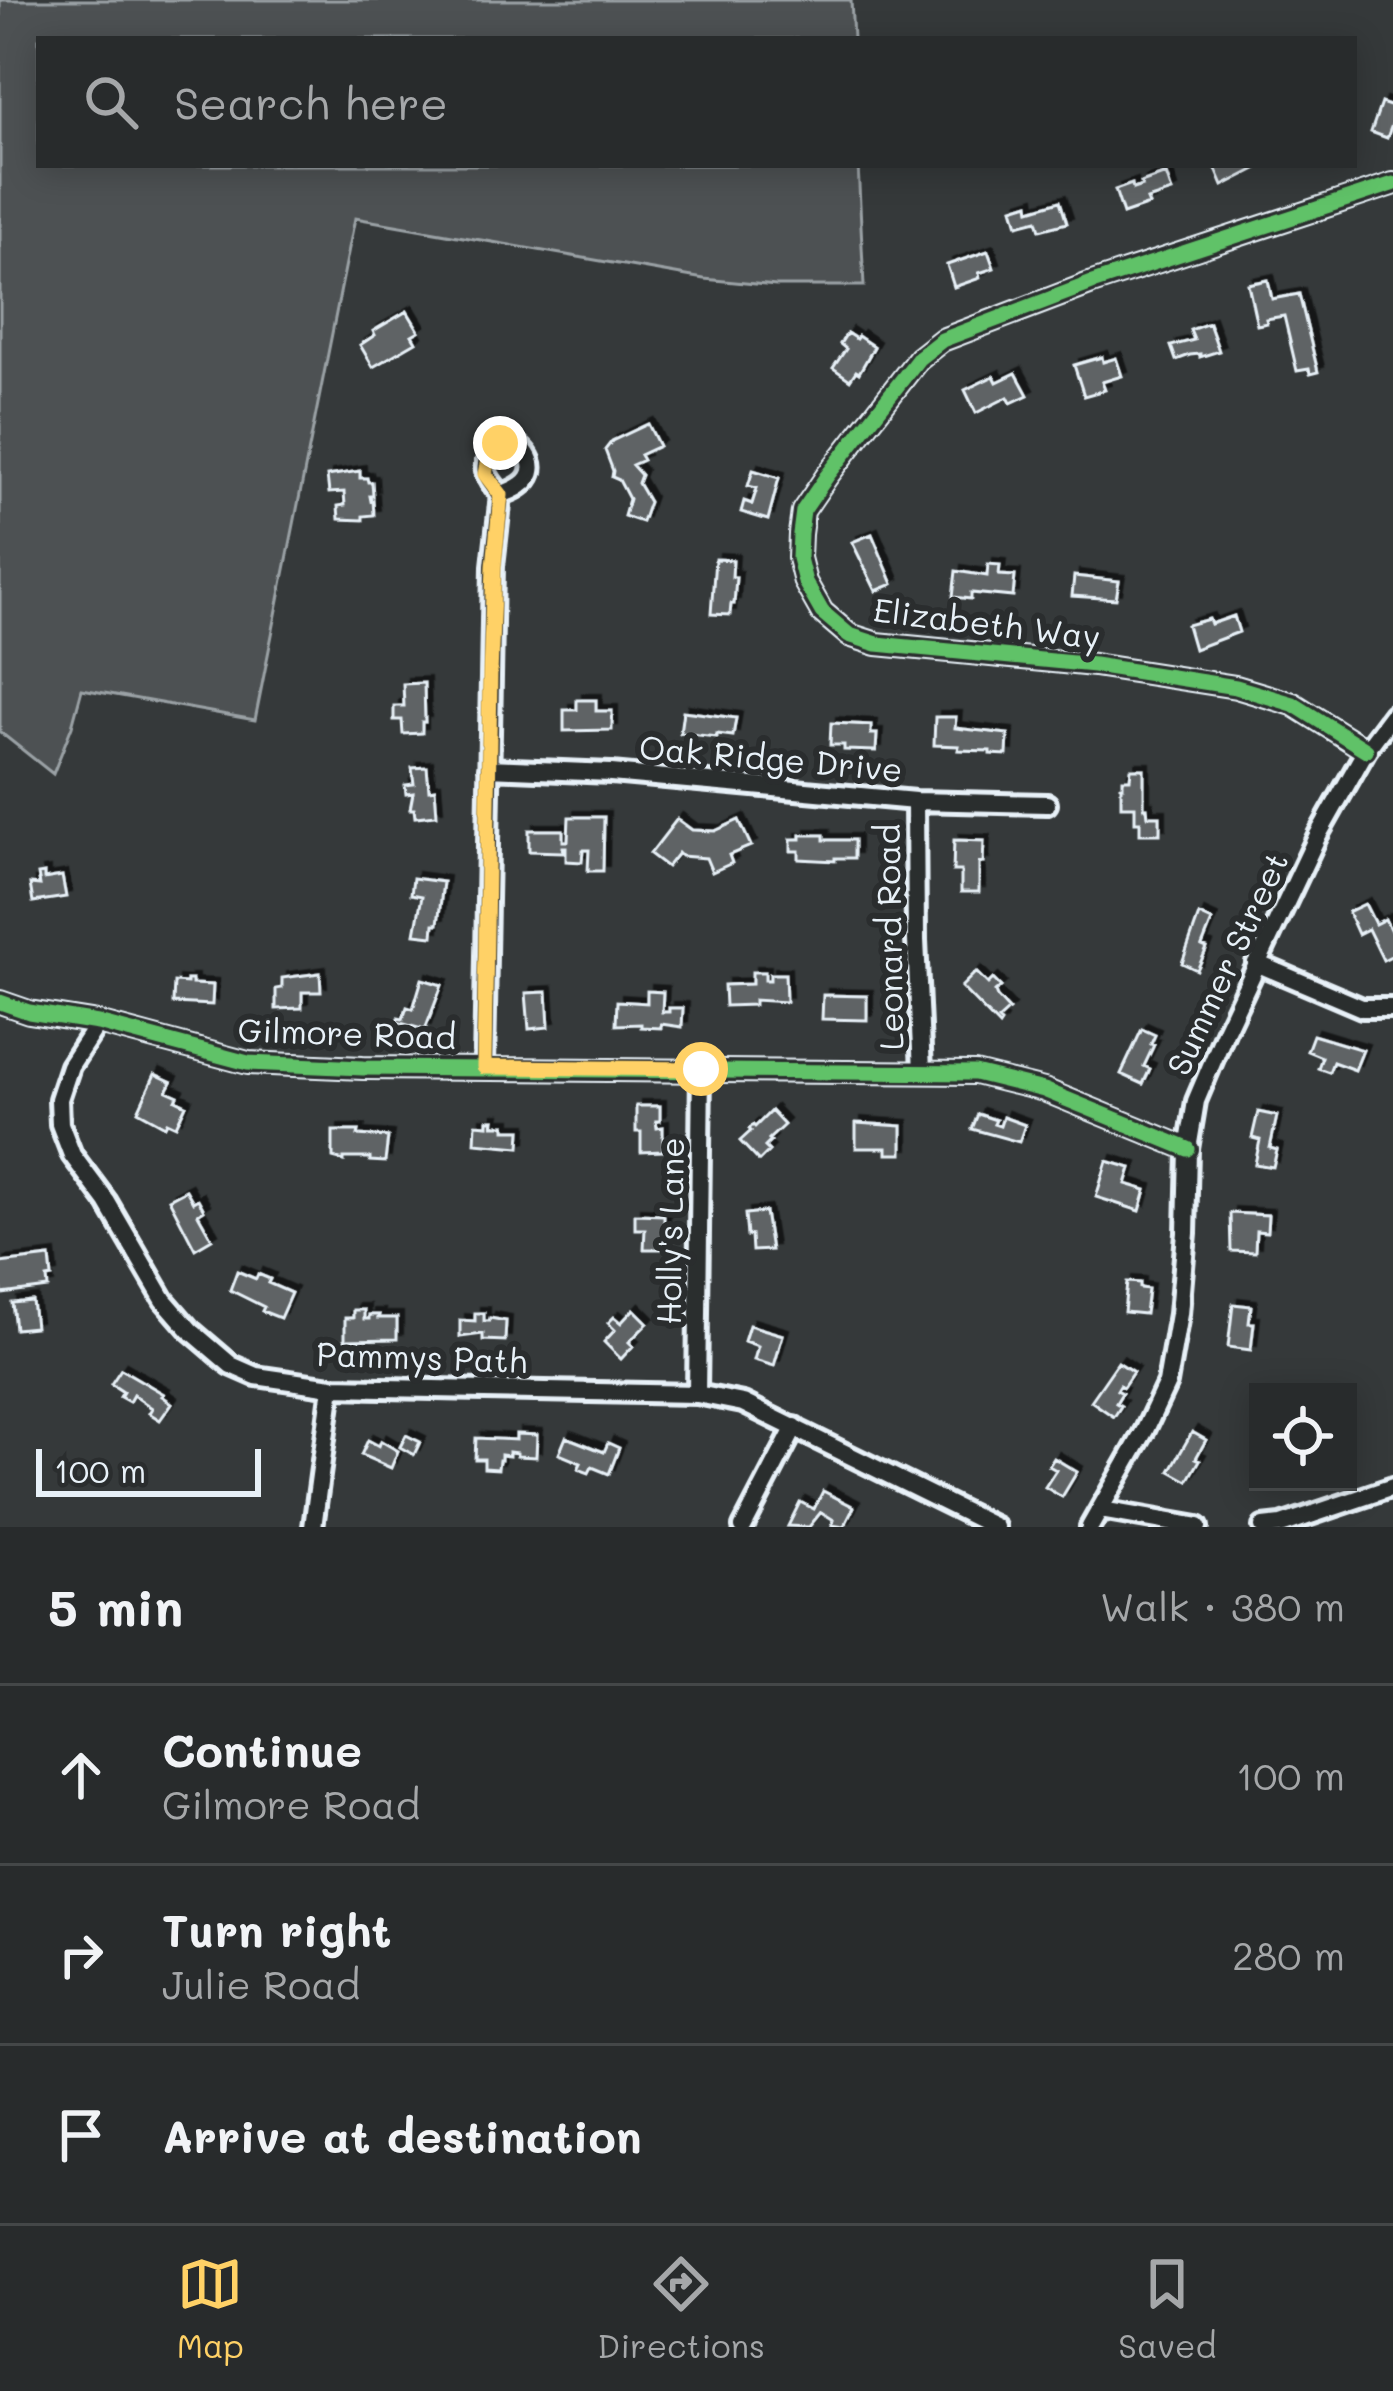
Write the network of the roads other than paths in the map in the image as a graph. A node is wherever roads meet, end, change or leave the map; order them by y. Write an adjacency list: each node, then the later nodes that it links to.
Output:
1 (1393, 184): 4 (street, Elizabeth Way)
2 (501, 495): 5 (street)
3 (1393, 714): 4 (street, Summer Street)
4 (1366, 750): 8 (street, Summer Street)
5 (489, 768): 6 (street, Oak Ridge Drive); 12 (street)
6 (915, 801): 7 (street, Oak Ridge Drive); 14 (street, Leonard Road)
7 (1047, 804)
8 (1256, 963): 10 (street); 15 (street, Summer Street)
9 (0, 1002): 11 (street, Gilmore Road)
10 (1393, 1008)
11 (98, 1023): 12 (street, Gilmore Road); 16 (street, Pammys Path)
12 (484, 1067): 13 (street, Gilmore Road)
13 (701, 1069): 14 (street, Gilmore Road); 17 (street, Holly's Lane)
14 (922, 1071): 15 (street, Gilmore Road)
15 (1188, 1149): 20 (street, Summer Street)
16 (332, 1387): 17 (street, Pammys Path); 21 (street)
17 (697, 1394): 18 (street, Pammys Path)
18 (795, 1427): 22 (street); 23 (street, Pammys Path)
19 (1393, 1486): 26 (street)
20 (1101, 1510): 24 (street, Summer Street); 25 (street)
21 (313, 1527)
22 (742, 1527)
23 (994, 1527)
24 (1090, 1527)
25 (1198, 1527)
26 (1263, 1527)

